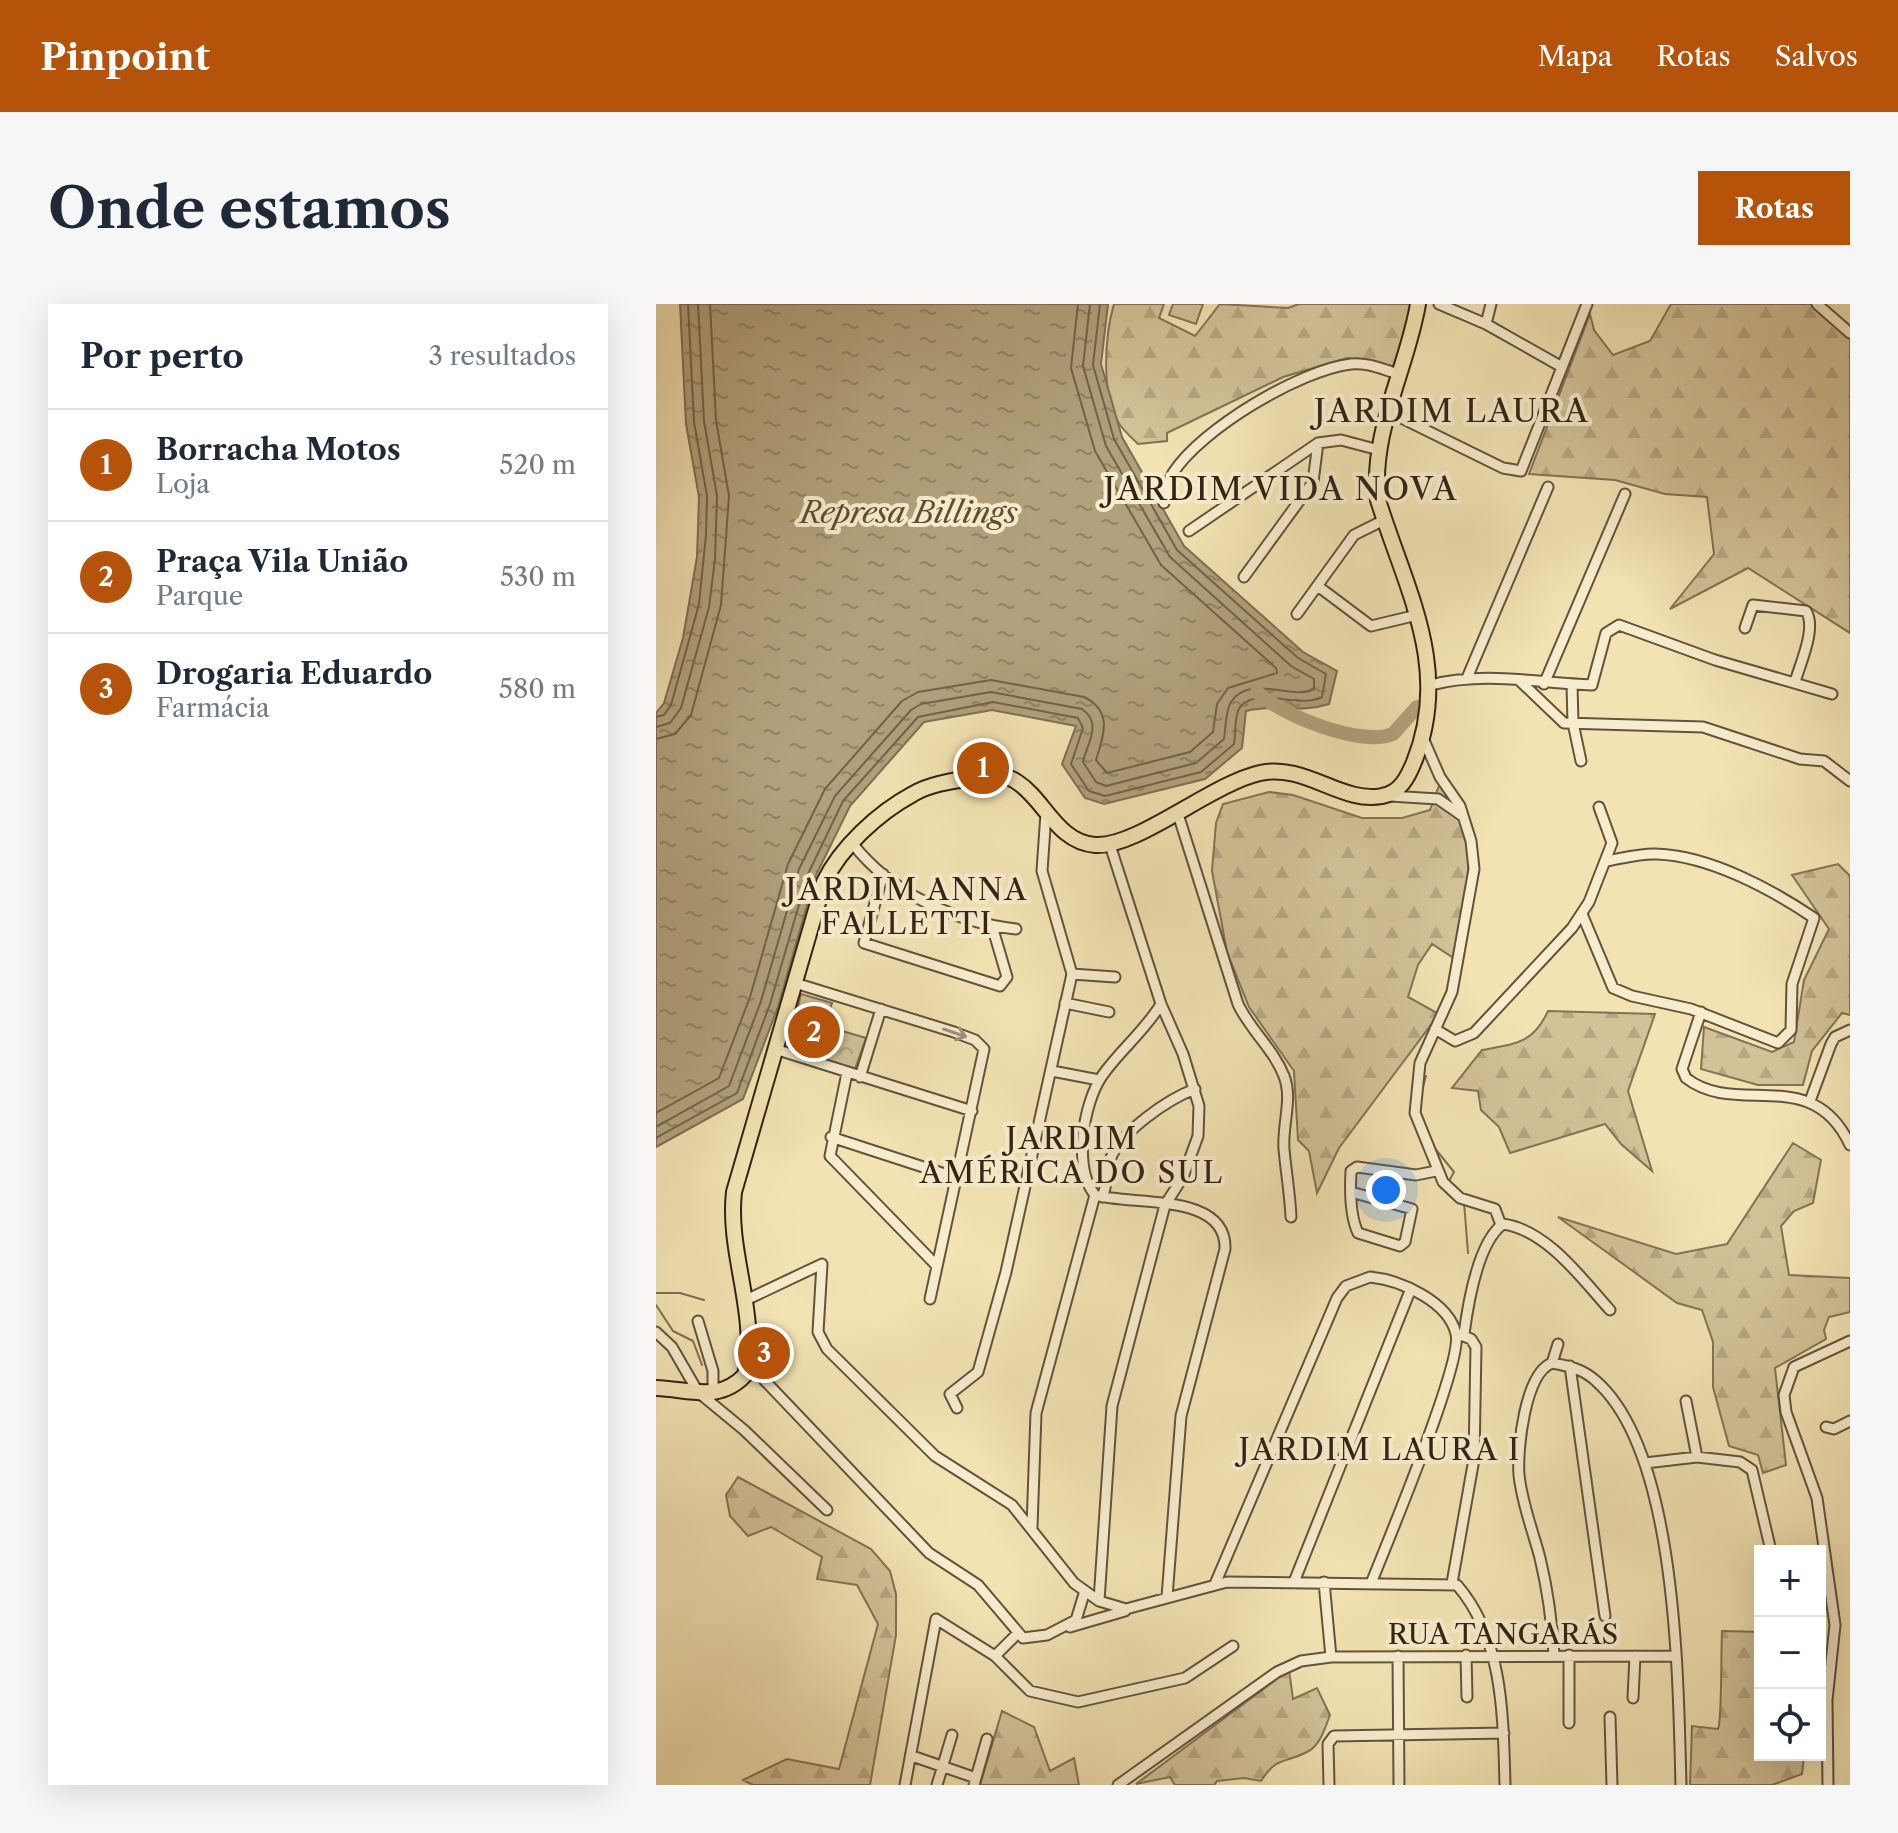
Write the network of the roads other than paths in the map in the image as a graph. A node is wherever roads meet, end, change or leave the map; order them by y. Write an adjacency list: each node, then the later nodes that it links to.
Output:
1 (1418, 304): 9 (main road)
2 (1439, 304): 6 (street)
3 (1491, 304): 6 (street)
4 (1587, 304): 8 (street)
5 (1821, 306): 7 (street)
6 (1486, 324): 8 (street)
7 (1850, 333)
8 (1562, 367): 10 (street)
9 (1399, 374): 10 (main road); 15 (street)
10 (1389, 412): 12 (main road)
11 (1318, 443): 12 (street); 17 (street); 18 (street)
12 (1379, 450): 16 (main road)
13 (1548, 487): 23 (street)
14 (1625, 494): 26 (street)
15 (1164, 503)
16 (1384, 520): 19 (street); 21 (main road)
17 (1189, 531)
18 (1244, 577)
19 (1319, 587): 20 (street); 21 (street)
20 (1297, 614)
21 (1417, 615): 28 (main road)
22 (1745, 628): 25 (street)
23 (1467, 678): 24 (street); 28 (street)
24 (1521, 682): 26 (street); 30 (street)
25 (1795, 682): 27 (street); 29 (street)
26 (1544, 684): 27 (street)
27 (1572, 684): 30 (street)
28 (1431, 685): 31 (main road)
29 (1832, 694)
30 (1573, 723): 32 (street); 33 (street)
31 (1423, 738): 34 (main road); 38 (street)
32 (1581, 761)
33 (1850, 781)
34 (1382, 796): 36 (main road); 38 (street)
35 (1599, 807): 41 (street)
36 (1177, 811): 40 (main road); 71 (street)
37 (1046, 813): 39 (main road); 40 (main road); 46 (street)
38 (1464, 818): 54 (street)
39 (852, 843): 42 (street); 48 (main road)
40 (1110, 845): 50 (street)
41 (1607, 861): 43 (street); 53 (street)
42 (883, 874): 44 (street); 44 (street)
43 (1582, 914): 53 (street); 54 (street)
44 (992, 926): 45 (street)
45 (1016, 929)
46 (1072, 974): 47 (street); 49 (street)
47 (1115, 977)
48 (795, 983): 51 (street); 56 (main road)
49 (1065, 1003): 52 (street); 57 (street)
50 (1161, 1004): 60 (street); 61 (street)
51 (881, 1009): 59 (street); 63 (street, one-way to 63)
52 (1109, 1012)
53 (1701, 1012): 62 (street)
54 (1435, 1029): 66 (street)
55 (1850, 1030): 62 (street)
56 (775, 1049): 58 (street); 76 (main road)
57 (1052, 1071): 60 (street); 90 (street)
58 (847, 1073): 59 (street); 64 (street)
59 (860, 1077): 63 (street)
60 (1099, 1080): 69 (street)
61 (1195, 1089): 69 (street); 70 (street)
62 (1810, 1101): 65 (street)
63 (972, 1111): 67 (street)
64 (831, 1137): 67 (street); 73 (street)
65 (1850, 1145)
66 (1436, 1171): 68 (street); 72 (street)
67 (954, 1177): 73 (street)
68 (1351, 1192): 68 (street)
69 (1099, 1196): 70 (street); 96 (street)
70 (1165, 1205): 104 (street); 105 (street)
71 (1291, 1217)
72 (1502, 1224): 77 (street); 80 (street)
73 (937, 1266): 75 (street)
74 (1410, 1291): 80 (street); 99 (street); 102 (street)
75 (930, 1299)
76 (746, 1300): 83 (main road); 96 (street)
77 (1610, 1310)
78 (698, 1321): 88 (street)
79 (656, 1332): 87 (street)
80 (1460, 1334): 98 (street); 101 (street)
81 (1850, 1341): 139 (street)
82 (1558, 1344): 84 (street)
83 (748, 1363): 88 (main road); 109 (street)
84 (1552, 1363): 85 (street); 113 (street)
85 (1574, 1367): 94 (street); 107 (street)
86 (656, 1388): 87 (main road)
87 (698, 1392): 88 (main road); 95 (street)
88 (713, 1394)
89 (1686, 1401): 93 (street)
90 (957, 1408)
91 (1850, 1421): 92 (street)
92 (1826, 1427)
93 (1697, 1457): 94 (street); 97 (street)
94 (1645, 1463): 118 (street)
95 (827, 1510)
96 (1032, 1527): 103 (street)
97 (1770, 1545)
98 (1372, 1581): 100 (street); 101 (street)
99 (1294, 1582): 100 (street); 102 (street)
100 (1324, 1582): 119 (street)
101 (1452, 1583): 112 (street)
102 (1215, 1584): 104 (street)
103 (1084, 1594): 105 (street); 108 (street)
104 (1167, 1597): 106 (street)
105 (1099, 1601): 106 (street)
106 (1133, 1608): 108 (street)
107 (1605, 1616)
108 (1059, 1630): 109 (street)
109 (1020, 1636): 115 (street)
110 (1233, 1646): 115 (street)
111 (1466, 1655): 112 (street, RUA TANGARÁS); 116 (street, RUA TANGARÁS); 120 (street)
112 (1493, 1655): 113 (street, RUA TANGARÁS); 124 (street)
113 (1554, 1655): 114 (street, RUA TANGARÁS)
114 (1569, 1655): 117 (street, RUA TANGARÁS); 123 (street)
115 (995, 1656): 128 (street)
116 (1398, 1656): 119 (street, RUA TANGARÁS); 125 (street)
117 (1635, 1656): 118 (street, RUA TANGARÁS); 121 (street)
118 (1674, 1656): 138 (street)
119 (1331, 1657): 133 (street, RUA TANGARÁS)
120 (1467, 1697)
121 (1633, 1698)
122 (1610, 1717): 137 (street)
123 (1569, 1723)
124 (1504, 1733): 125 (street); 136 (street)
125 (1399, 1734): 134 (street); 135 (street)
126 (952, 1735): 129 (street)
127 (987, 1739): 130 (street)
128 (912, 1756): 129 (street); 131 (street)
129 (944, 1767): 130 (street); 132 (street)
130 (975, 1782)
131 (905, 1785)
132 (937, 1785)
133 (1118, 1785)
134 (1329, 1785)
135 (1399, 1785)
136 (1505, 1785)
137 (1612, 1785)
138 (1681, 1785)
139 (1828, 1785)

